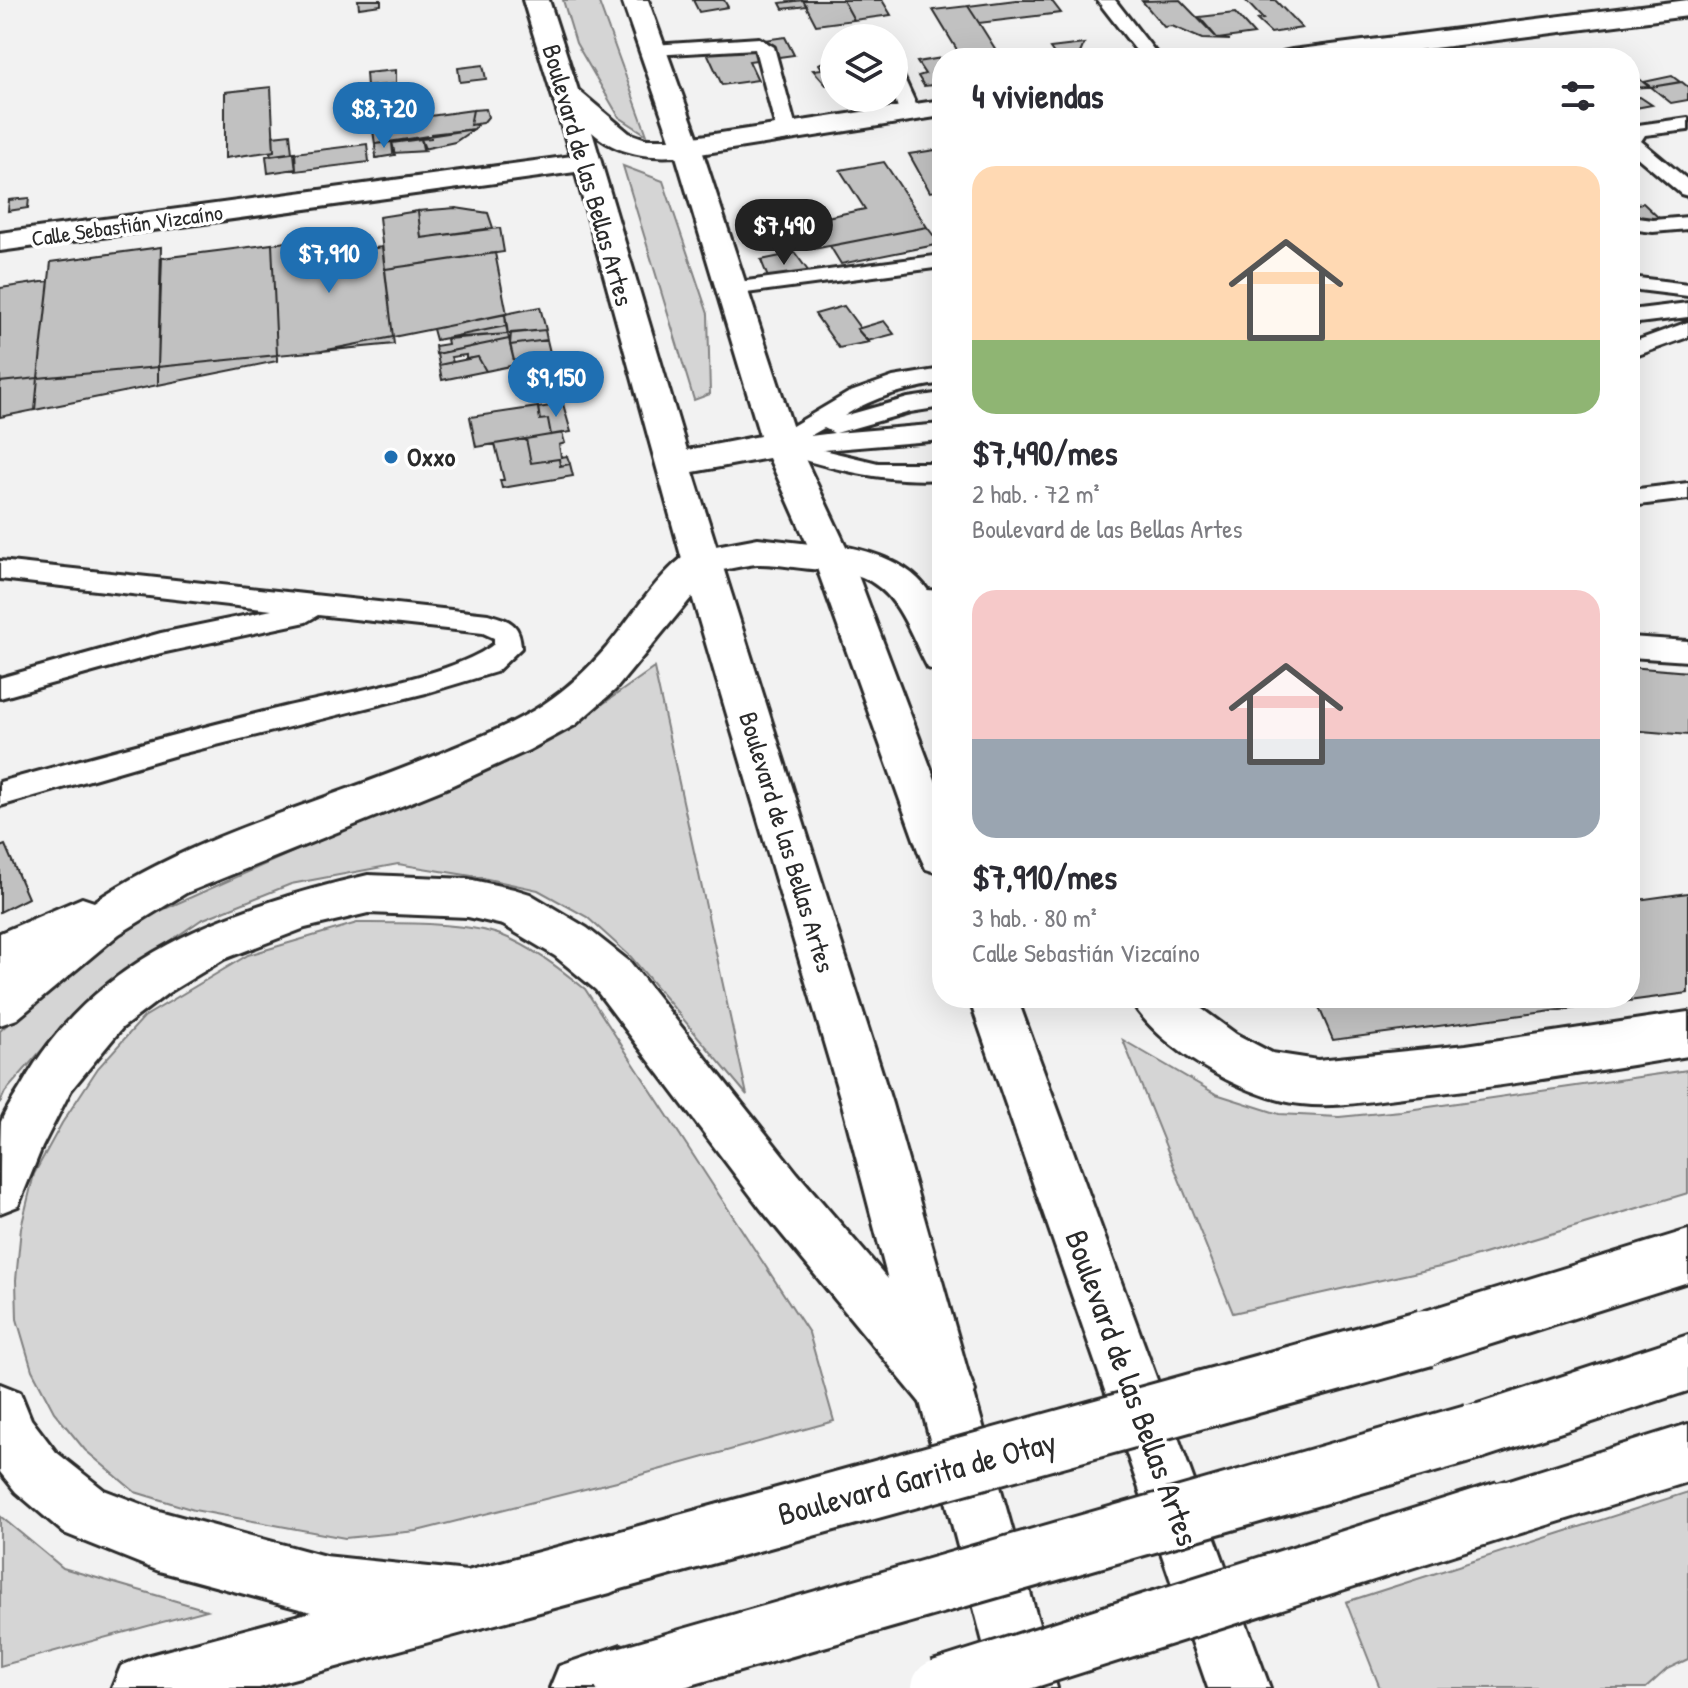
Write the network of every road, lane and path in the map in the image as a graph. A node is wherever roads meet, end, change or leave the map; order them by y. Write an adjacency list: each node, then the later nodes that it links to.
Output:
1 (536, 0): 8 (main road, Boulevard de las Bellas Artes)
2 (635, 0): 7 (main road)
3 (1106, 0): 5 (lane)
4 (1688, 8): 6 (main road)
5 (1143, 48)
6 (1371, 48)
7 (653, 50): 14 (lane); 15 (main road)
8 (565, 93): 15 (main road); 17 (main road, Boulevard de las Bellas Artes)
9 (908, 106): 11 (lane)
10 (932, 110): 11 (main road)
11 (911, 113): 14 (main road)
12 (1688, 124): 13 (lane)
13 (1640, 130)
14 (787, 132): 15 (main road)
15 (687, 147): 24 (main road)
16 (1640, 150): 18 (lane)
17 (587, 163): 21 (main road, Calle Sebastián Vizcaíno); 39 (main road, Boulevard de las Bellas Artes)
18 (1688, 190)
19 (1688, 223): 20 (lane)
20 (1640, 224)
21 (0, 242)
22 (932, 262): 24 (lane)
23 (1640, 284): 25 (lane)
24 (731, 289): 37 (main road)
25 (1688, 290)
26 (1688, 300): 27 (lane)
27 (1640, 301)
28 (1688, 310): 29 (lane)
29 (1640, 316)
30 (1688, 319): 32 (lane)
31 (1688, 329): 33 (lane)
32 (1640, 331)
33 (1640, 347)
34 (932, 378): 37 (lane)
35 (932, 402): 37 (lane)
36 (932, 433): 37 (lane)
37 (780, 444): 38 (lane); 39 (main road); 40 (lane); 43 (main road)
38 (932, 456)
39 (674, 464): 44 (main road, Boulevard de las Bellas Artes)
40 (932, 472)
41 (1688, 491): 42 (lane)
42 (1640, 497)
43 (832, 557): 44 (main road); 46 (main road); 53 (main road)
44 (702, 560): 54 (main road); 63 (main road, Boulevard de las Bellas Artes)
45 (2, 571): 47 (lane)
46 (927, 599): 48 (main road)
47 (336, 606): 51 (lane); 52 (lane)
48 (932, 619)
49 (1640, 648): 50 (lane)
50 (1688, 651)
51 (0, 688)
52 (0, 794)
53 (932, 829)
54 (169, 880): 55 (main road); 56 (main road)
55 (0, 955)
56 (0, 1004)
57 (997, 1008): 71 (main road, Boulevard de las Bellas Artes)
58 (1164, 1008): 59 (main road)
59 (1688, 1034)
60 (0, 1188): 63 (main road)
61 (1688, 1256): 66 (main road, Boulevard Garita de Otay, bridge)
62 (1688, 1363): 67 (main road, bridge)
63 (947, 1391): 70 (main road, Boulevard de las Bellas Artes)
64 (0, 1412): 66 (main road)
65 (1688, 1453): 69 (main road, bridge)
66 (466, 1601): 68 (main road, Boulevard Garita de Otay)
67 (601, 1682)
68 (143, 1688)
69 (940, 1688)
70 (1026, 1688)
71 (1239, 1688)

